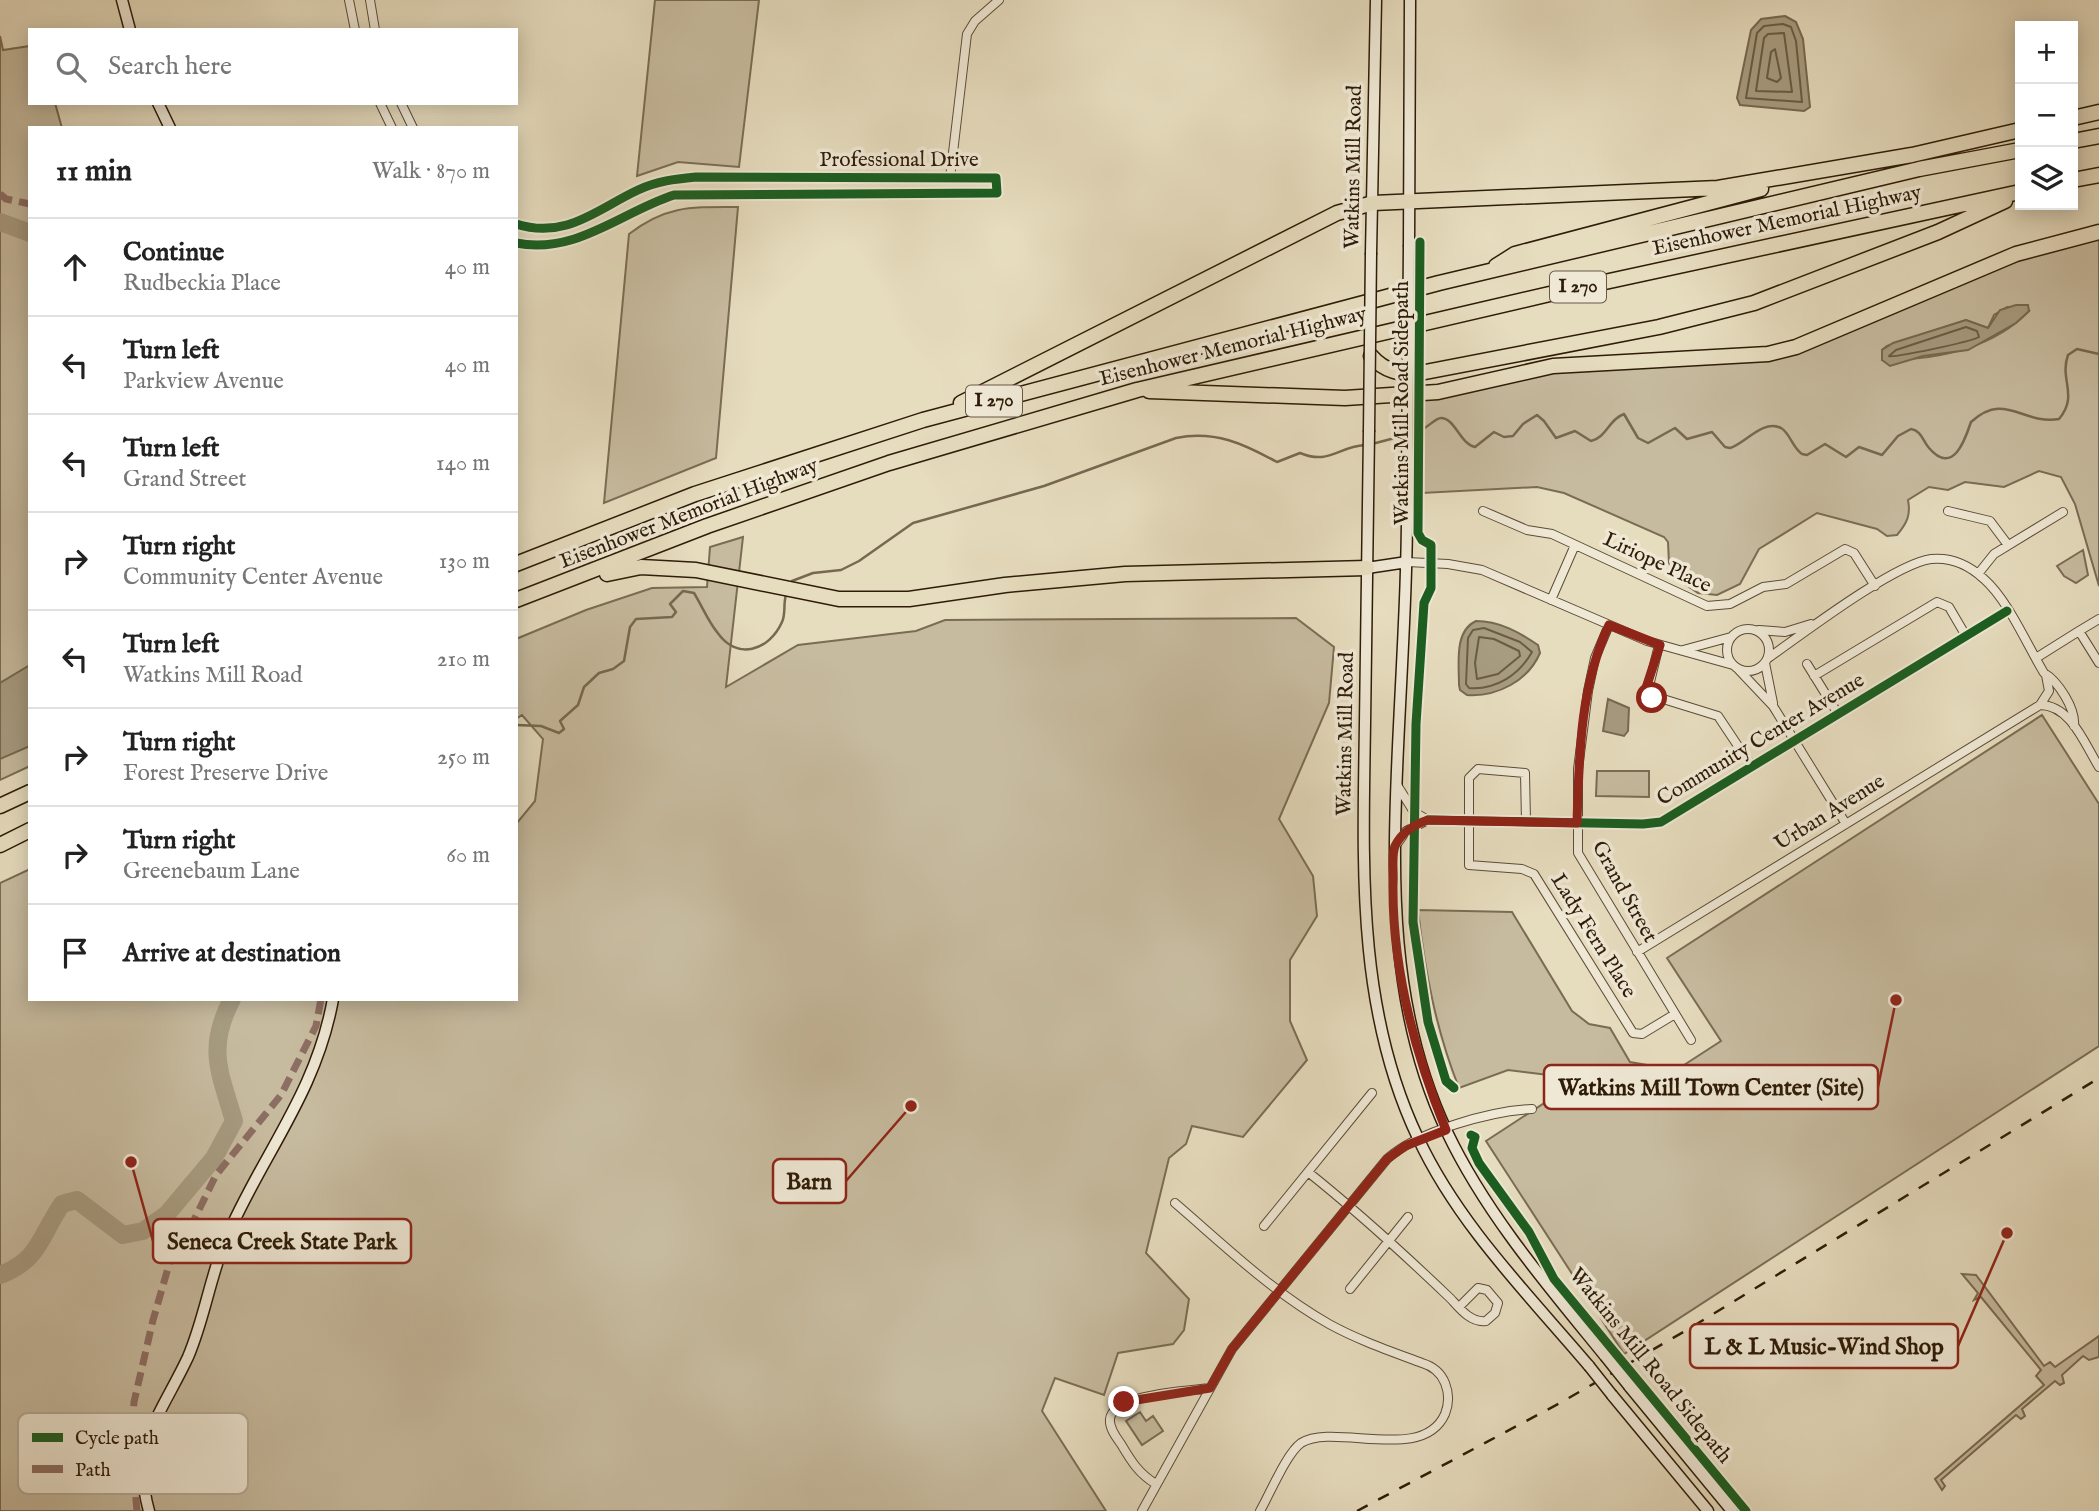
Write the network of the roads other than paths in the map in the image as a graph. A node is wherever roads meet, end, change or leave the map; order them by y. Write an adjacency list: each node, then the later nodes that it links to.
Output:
1 (122, 0): 7 (main road)
2 (349, 0): 8 (street)
3 (370, 0): 9 (street)
4 (999, 0): 24 (street)
5 (1376, 0): 29 (main road, Watkins Mill Road)
6 (1410, 0): 28 (main road)
7 (129, 28)
8 (355, 28)
9 (375, 28)
10 (159, 105): 15 (main road)
11 (381, 105): 16 (street)
12 (402, 105): 17 (street)
13 (2099, 112): 14 (highway)
14 (2078, 117)
15 (169, 126)
16 (391, 126)
17 (412, 126)
18 (2015, 131): 22 (highway, I 270)
19 (2099, 136): 20 (highway)
20 (2078, 140)
21 (2015, 151): 33 (highway, I 270)
22 (1845, 167): 28 (highway); 33 (highway, I 270)
23 (2099, 175): 25 (highway)
24 (950, 178): 30 (street, Professional Drive); 32 (street, Professional Drive)
25 (2078, 179)
26 (2015, 194): 36 (highway, Eisenhower Memorial Highway / I 270)
27 (2015, 195): 35 (highway)
28 (1409, 200): 29 (highway); 35 (main road, bridge)
29 (1373, 203): 34 (main road, Watkins Mill Road, bridge); 37 (highway)
30 (518, 224)
31 (2099, 232): 36 (highway)
32 (518, 243)
33 (1483, 274): 37 (highway, I 270)
34 (1371, 356): 35 (highway); 47 (main road, Watkins Mill Road, bridge)
35 (1413, 373): 45 (main road, bridge)
36 (1138, 390): 49 (highway, Eisenhower Memorial Highway / I 270)
37 (923, 420): 46 (highway, I 270)
38 (1500, 506): 42 (street)
39 (1483, 511): 42 (street, Liriope Place)
40 (1948, 511): 44 (street)
41 (2063, 512): 44 (street)
42 (1495, 516): 43 (street, Liriope Place)
43 (1575, 545): 50 (street, Liriope Place); 52 (street)
44 (2008, 545): 48 (street)
45 (1407, 562): 47 (main road); 52 (street); 78 (main road)
46 (518, 563)
47 (1367, 568): 49 (highway); 96 (main road, Watkins Mill Road)
48 (1978, 574): 50 (street); 53 (street)
49 (572, 581): 51 (highway, Eisenhower Memorial Highway / I 270)
50 (1875, 586): 55 (street)
51 (518, 599)
52 (1551, 600): 56 (street)
53 (2007, 611): 59 (street, Community Center Avenue); 63 (street)
54 (2099, 619): 58 (street)
55 (1820, 620): 57 (street); 64 (street)
56 (1609, 625): 61 (street); 84 (street, Grand Street)
57 (1756, 630): 60 (street); 64 (street)
58 (2080, 631): 63 (street); 65 (street)
59 (1966, 636): 69 (street); 72 (street, Community Center Avenue)
60 (1731, 637): 62 (street); 67 (street)
61 (1660, 645): 62 (street); 76 (street)
62 (1677, 650): 67 (street)
63 (2035, 658): 68 (street)
64 (1766, 661): 67 (street); 71 (street)
65 (2099, 663)
66 (1807, 664): 69 (street)
67 (1736, 667): 71 (street)
68 (2044, 673): 70 (street); 73 (street)
69 (1814, 676): 72 (street)
70 (2040, 705): 73 (street); 85 (street, Urban Avenue)
71 (1773, 706): 74 (street)
72 (1838, 714): 74 (street, Community Center Avenue)
73 (2074, 726): 75 (street)
74 (1795, 741): 76 (street, Community Center Avenue); 85 (street)
75 (2096, 756): 77 (street)
76 (1752, 767): 84 (street, Community Center Avenue)
77 (2099, 767)
78 (1397, 785): 81 (street); 88 (main road)
79 (28, 793): 80 (highway)
80 (0, 806)
81 (1428, 820): 82 (street, Community Center Avenue); 88 (street)
82 (1468, 821): 83 (street, Community Center Avenue); 83 (street); 91 (street, Lady Fern Place)
83 (1527, 822): 84 (street, Community Center Avenue)
84 (1577, 823): 89 (street, Grand Street)
85 (1846, 824): 89 (street, Urban Avenue)
86 (28, 831): 87 (highway)
87 (0, 845)
88 (1394, 849): 95 (main road)
89 (1637, 952): 91 (street, Grand Street)
90 (332, 1001): 107 (main road)
91 (1675, 1014): 92 (street, Grand Street)
92 (1691, 1040)
93 (1371, 1093): 97 (street)
94 (1532, 1109): 95 (street)
95 (1446, 1130): 96 (street); 114 (main road, bridge)
96 (1418, 1140): 99 (street); 113 (main road, Watkins Mill Road, bridge)
97 (1308, 1172): 99 (street); 101 (street)
98 (1175, 1203): 104 (street)
99 (1350, 1205): 102 (street); 104 (street)
100 (1408, 1217): 102 (street)
101 (1264, 1226)
102 (1390, 1239): 103 (street); 105 (street)
103 (1350, 1289)
104 (1279, 1291): 106 (street); 112 (street)
105 (1459, 1307): 105 (street)
106 (1210, 1388): 108 (street); 108 (street)
107 (156, 1413)
108 (1156, 1485): 111 (street)
109 (145, 1494): 110 (main road)
110 (149, 1511)
111 (1142, 1511)
112 (1260, 1511)
113 (1709, 1511)
114 (1732, 1511)

